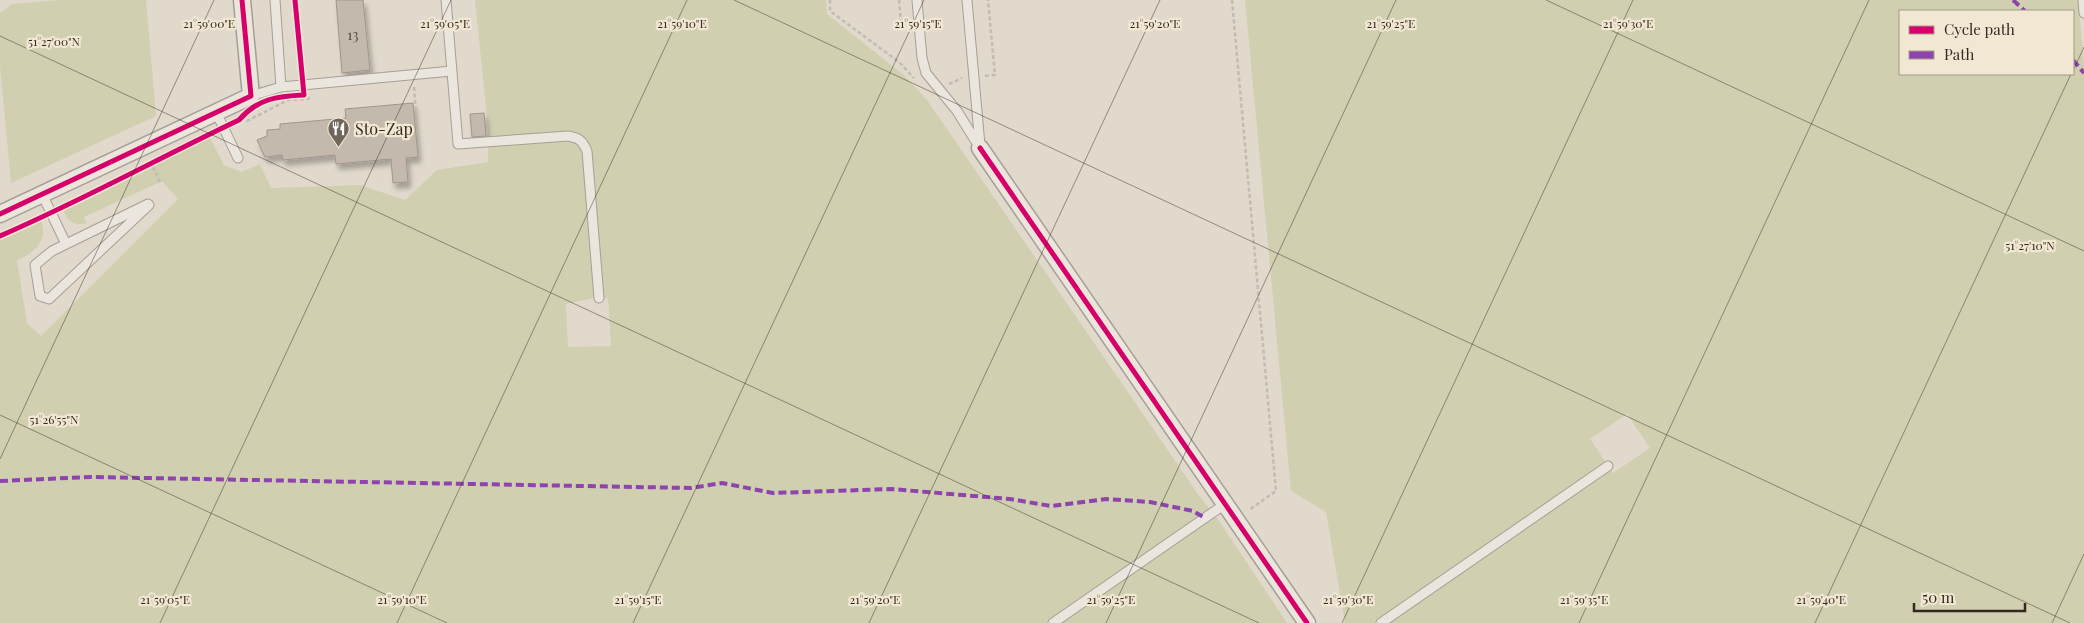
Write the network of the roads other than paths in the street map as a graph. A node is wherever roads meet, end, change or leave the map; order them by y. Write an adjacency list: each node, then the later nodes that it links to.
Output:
1 (242, 0): 10 (street)
2 (275, 0): 9 (lane)
3 (446, 0): 8 (lane)
4 (917, 0): 12 (lane)
5 (967, 0): 12 (lane)
6 (2083, 0): 7 (lane)
7 (2084, 12)
8 (452, 71): 9 (lane); 17 (lane)
9 (281, 92): 10 (lane)
10 (251, 96): 11 (street)
11 (216, 112): 13 (lane); 14 (street)
12 (980, 148): 19 (street)
13 (238, 158)
14 (42, 194): 15 (street); 16 (lane)
15 (0, 214)
16 (66, 244): 16 (lane)
17 (599, 298)
18 (1608, 466): 22 (lane)
19 (1223, 501): 20 (lane); 21 (street)
20 (1053, 623)
21 (1307, 623)
22 (1381, 623)

